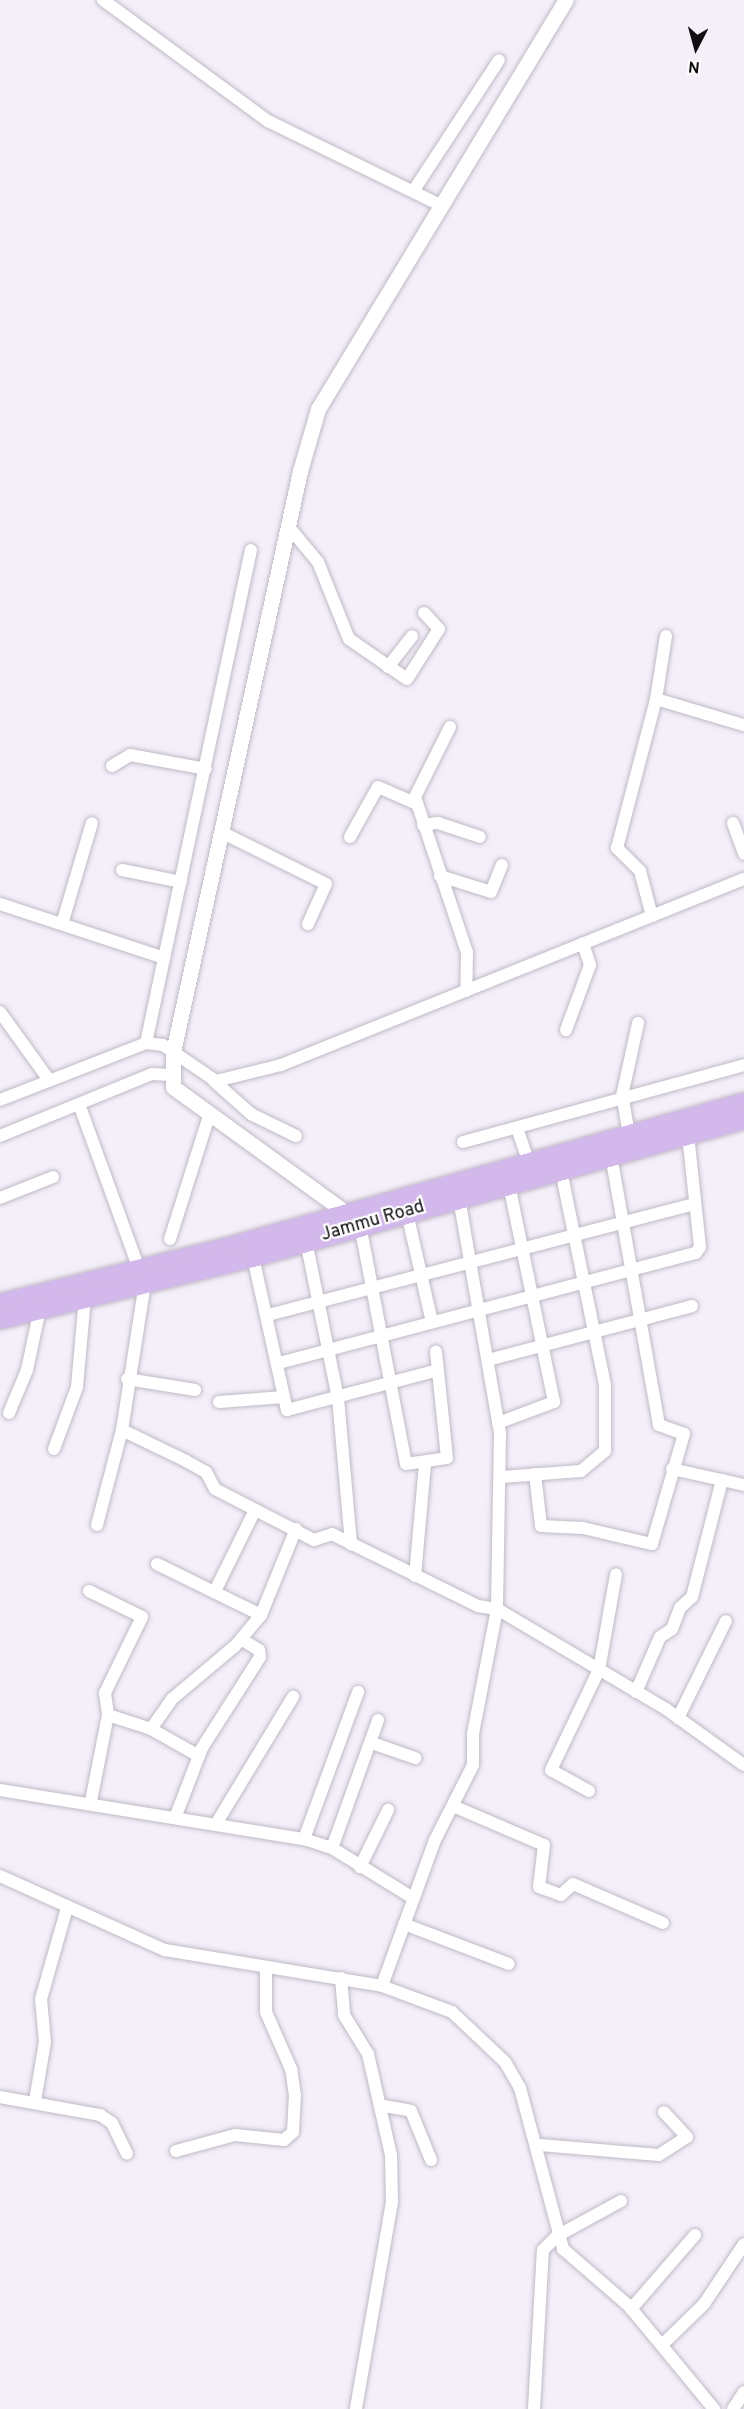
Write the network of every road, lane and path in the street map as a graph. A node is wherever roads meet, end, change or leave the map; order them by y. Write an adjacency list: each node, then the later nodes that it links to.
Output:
1 (103, 0): 4 (street)
2 (566, 0): 5 (street)
3 (499, 60): 4 (street)
4 (417, 191): 5 (street)
5 (434, 202): 6 (street)
6 (288, 526): 11 (street); 21 (street)
7 (251, 550): 16 (street)
8 (424, 613): 11 (street)
9 (412, 636): 11 (street)
10 (666, 636): 12 (street)
11 (388, 667)
12 (656, 699): 13 (street); 31 (street)
13 (744, 725)
14 (450, 727): 17 (street)
15 (112, 766): 16 (street)
16 (206, 769): 29 (street)
17 (415, 803): 20 (street); 22 (street)
18 (92, 823): 32 (street)
19 (733, 823): 24 (street)
20 (423, 825): 23 (street); 27 (street)
21 (221, 832): 33 (street); 40 (street)
22 (350, 837)
23 (480, 837)
24 (744, 854)
25 (502, 865): 27 (street)
26 (122, 870): 29 (street)
27 (440, 876): 36 (street)
28 (744, 879): 31 (street)
29 (181, 882): 35 (street)
30 (0, 904): 32 (street)
31 (652, 916): 34 (street)
32 (62, 924): 35 (street)
33 (308, 924)
34 (583, 944): 36 (street); 39 (street)
35 (164, 958): 40 (street)
36 (466, 991): 43 (street)
37 (0, 1011): 42 (street)
38 (638, 1023): 48 (street)
39 (566, 1030)
40 (164, 1056): 42 (street); 43 (street); 46 (street); 47 (street)
41 (744, 1065): 48 (street)
42 (49, 1080): 44 (street)
43 (214, 1081): 53 (street)
44 (0, 1100)
45 (744, 1103): 48 (main road)
46 (79, 1104): 52 (street); 74 (street)
47 (210, 1113): 64 (street); 67 (street)
48 (625, 1113): 50 (street); 55 (main road)
49 (744, 1119): 51 (main road, Jammu Road)
50 (518, 1130): 54 (street); 55 (street)
51 (688, 1135): 56 (main road, Jammu Road); 62 (street)
52 (0, 1136)
53 (296, 1136)
54 (463, 1142)
55 (527, 1155): 64 (main road)
56 (611, 1156): 57 (main road, Jammu Road); 65 (street)
57 (561, 1170): 59 (main road, Jammu Road); 66 (street)
58 (53, 1177): 60 (street)
59 (509, 1185): 61 (main road, Jammu Road); 69 (street)
60 (0, 1198)
61 (459, 1198): 63 (main road, Jammu Road); 71 (street)
62 (694, 1204): 65 (street); 72 (street)
63 (407, 1213): 64 (main road, Jammu Road); 73 (street)
64 (355, 1218): 68 (main road, Jammu Road); 74 (main road); 76 (street)
65 (625, 1220): 66 (street); 72 (street)
66 (574, 1234): 69 (street); 75 (street)
67 (170, 1239)
68 (306, 1241): 70 (main road, Jammu Road); 79 (street)
69 (523, 1246): 71 (street); 77 (street)
70 (253, 1257): 74 (main road, Jammu Road); 84 (street)
71 (470, 1262): 73 (street); 83 (street)
72 (635, 1268): 75 (street); 85 (street)
73 (420, 1275): 76 (street); 87 (street)
74 (142, 1276): 78 (main road, Jammu Road); 80 (main road); 96 (street)
75 (582, 1281): 77 (street); 88 (street)
76 (370, 1289): 79 (street); 89 (street)
77 (532, 1293): 83 (street); 90 (street)
78 (85, 1298): 82 (main road, Jammu Road); 105 (street)
79 (319, 1303): 84 (street); 91 (street)
80 (0, 1304)
81 (692, 1306): 85 (street)
82 (40, 1309): 86 (main road, Jammu Road); 102 (street)
83 (480, 1309): 87 (street); 93 (street)
84 (268, 1315): 94 (street)
85 (643, 1316): 88 (street); 107 (street)
86 (0, 1319)
87 (432, 1322): 89 (street)
88 (591, 1330): 90 (street); 108 (street)
89 (379, 1337): 91 (street); 97 (street)
90 (542, 1345): 93 (street); 103 (street)
91 (328, 1350): 94 (street); 100 (street)
92 (436, 1352): 95 (street)
93 (488, 1360): 103 (street)
94 (279, 1363): 99 (street)
95 (438, 1370): 97 (street); 106 (street)
96 (127, 1379): 98 (street); 104 (street)
97 (389, 1384): 100 (street); 106 (street)
98 (195, 1390)
99 (284, 1397): 100 (street); 101 (street)
100 (338, 1398): 115 (street)
101 (219, 1402)
102 (9, 1413)
103 (498, 1423): 109 (street)
104 (122, 1430): 112 (street); 113 (street)
105 (54, 1449)
106 (425, 1463): 118 (street)
107 (672, 1469): 108 (street); 110 (street)
108 (535, 1474): 109 (street)
109 (502, 1477): 121 (street)
110 (722, 1480): 111 (street); 127 (street)
111 (744, 1485)
112 (255, 1510): 114 (street); 119 (street)
113 (97, 1526)
114 (296, 1530): 115 (street); 122 (street)
115 (351, 1544): 118 (street)
116 (157, 1564): 119 (street)
117 (616, 1575): 125 (street)
118 (415, 1576): 121 (street)
119 (216, 1588): 122 (street)
120 (89, 1591): 129 (street)
121 (497, 1609): 125 (street); 140 (street)
122 (261, 1615): 124 (street)
123 (726, 1621): 130 (street)
124 (242, 1639): 132 (street); 134 (street)
125 (599, 1670): 127 (street); 138 (street)
126 (358, 1692): 144 (street)
127 (636, 1692): 130 (street)
128 (293, 1697): 143 (street)
129 (108, 1715): 132 (street); 139 (street)
130 (678, 1718): 136 (street)
131 (378, 1720): 133 (street)
132 (151, 1729): 134 (street)
133 (372, 1743): 135 (street); 145 (street)
134 (199, 1756): 142 (street)
135 (415, 1758)
136 (744, 1765)
137 (0, 1790): 139 (street)
138 (589, 1791)
139 (92, 1801): 142 (street)
140 (453, 1806): 148 (street); 150 (street)
141 (388, 1810): 146 (street)
142 (175, 1818): 143 (street)
143 (216, 1824): 144 (street)
144 (304, 1839): 145 (street)
145 (332, 1848): 146 (street)
146 (360, 1867): 148 (street)
147 (0, 1876): 149 (street)
148 (413, 1898): 151 (street)
149 (67, 1908): 153 (street); 157 (street)
150 (663, 1923)
151 (404, 1924): 152 (street); 155 (street)
152 (509, 1964)
153 (266, 1967): 154 (street); 161 (street)
154 (341, 1978): 155 (street); 158 (street)
155 (382, 1986): 160 (street)
156 (0, 2097): 157 (street)
157 (35, 2101): 162 (street)
158 (384, 2106): 163 (street); 171 (street)
159 (664, 2112): 160 (street)
160 (540, 2145): 166 (street)
161 (176, 2151)
162 (127, 2154)
163 (432, 2160)
164 (621, 2200): 166 (street)
165 (695, 2235): 168 (street)
166 (557, 2236): 168 (street); 172 (street)
167 (744, 2244): 169 (street)
168 (631, 2309): 169 (street)
169 (663, 2344): 173 (street)
170 (744, 2392): 174 (street)
171 (356, 2409)
172 (534, 2409)
173 (714, 2409)
174 (733, 2409)

